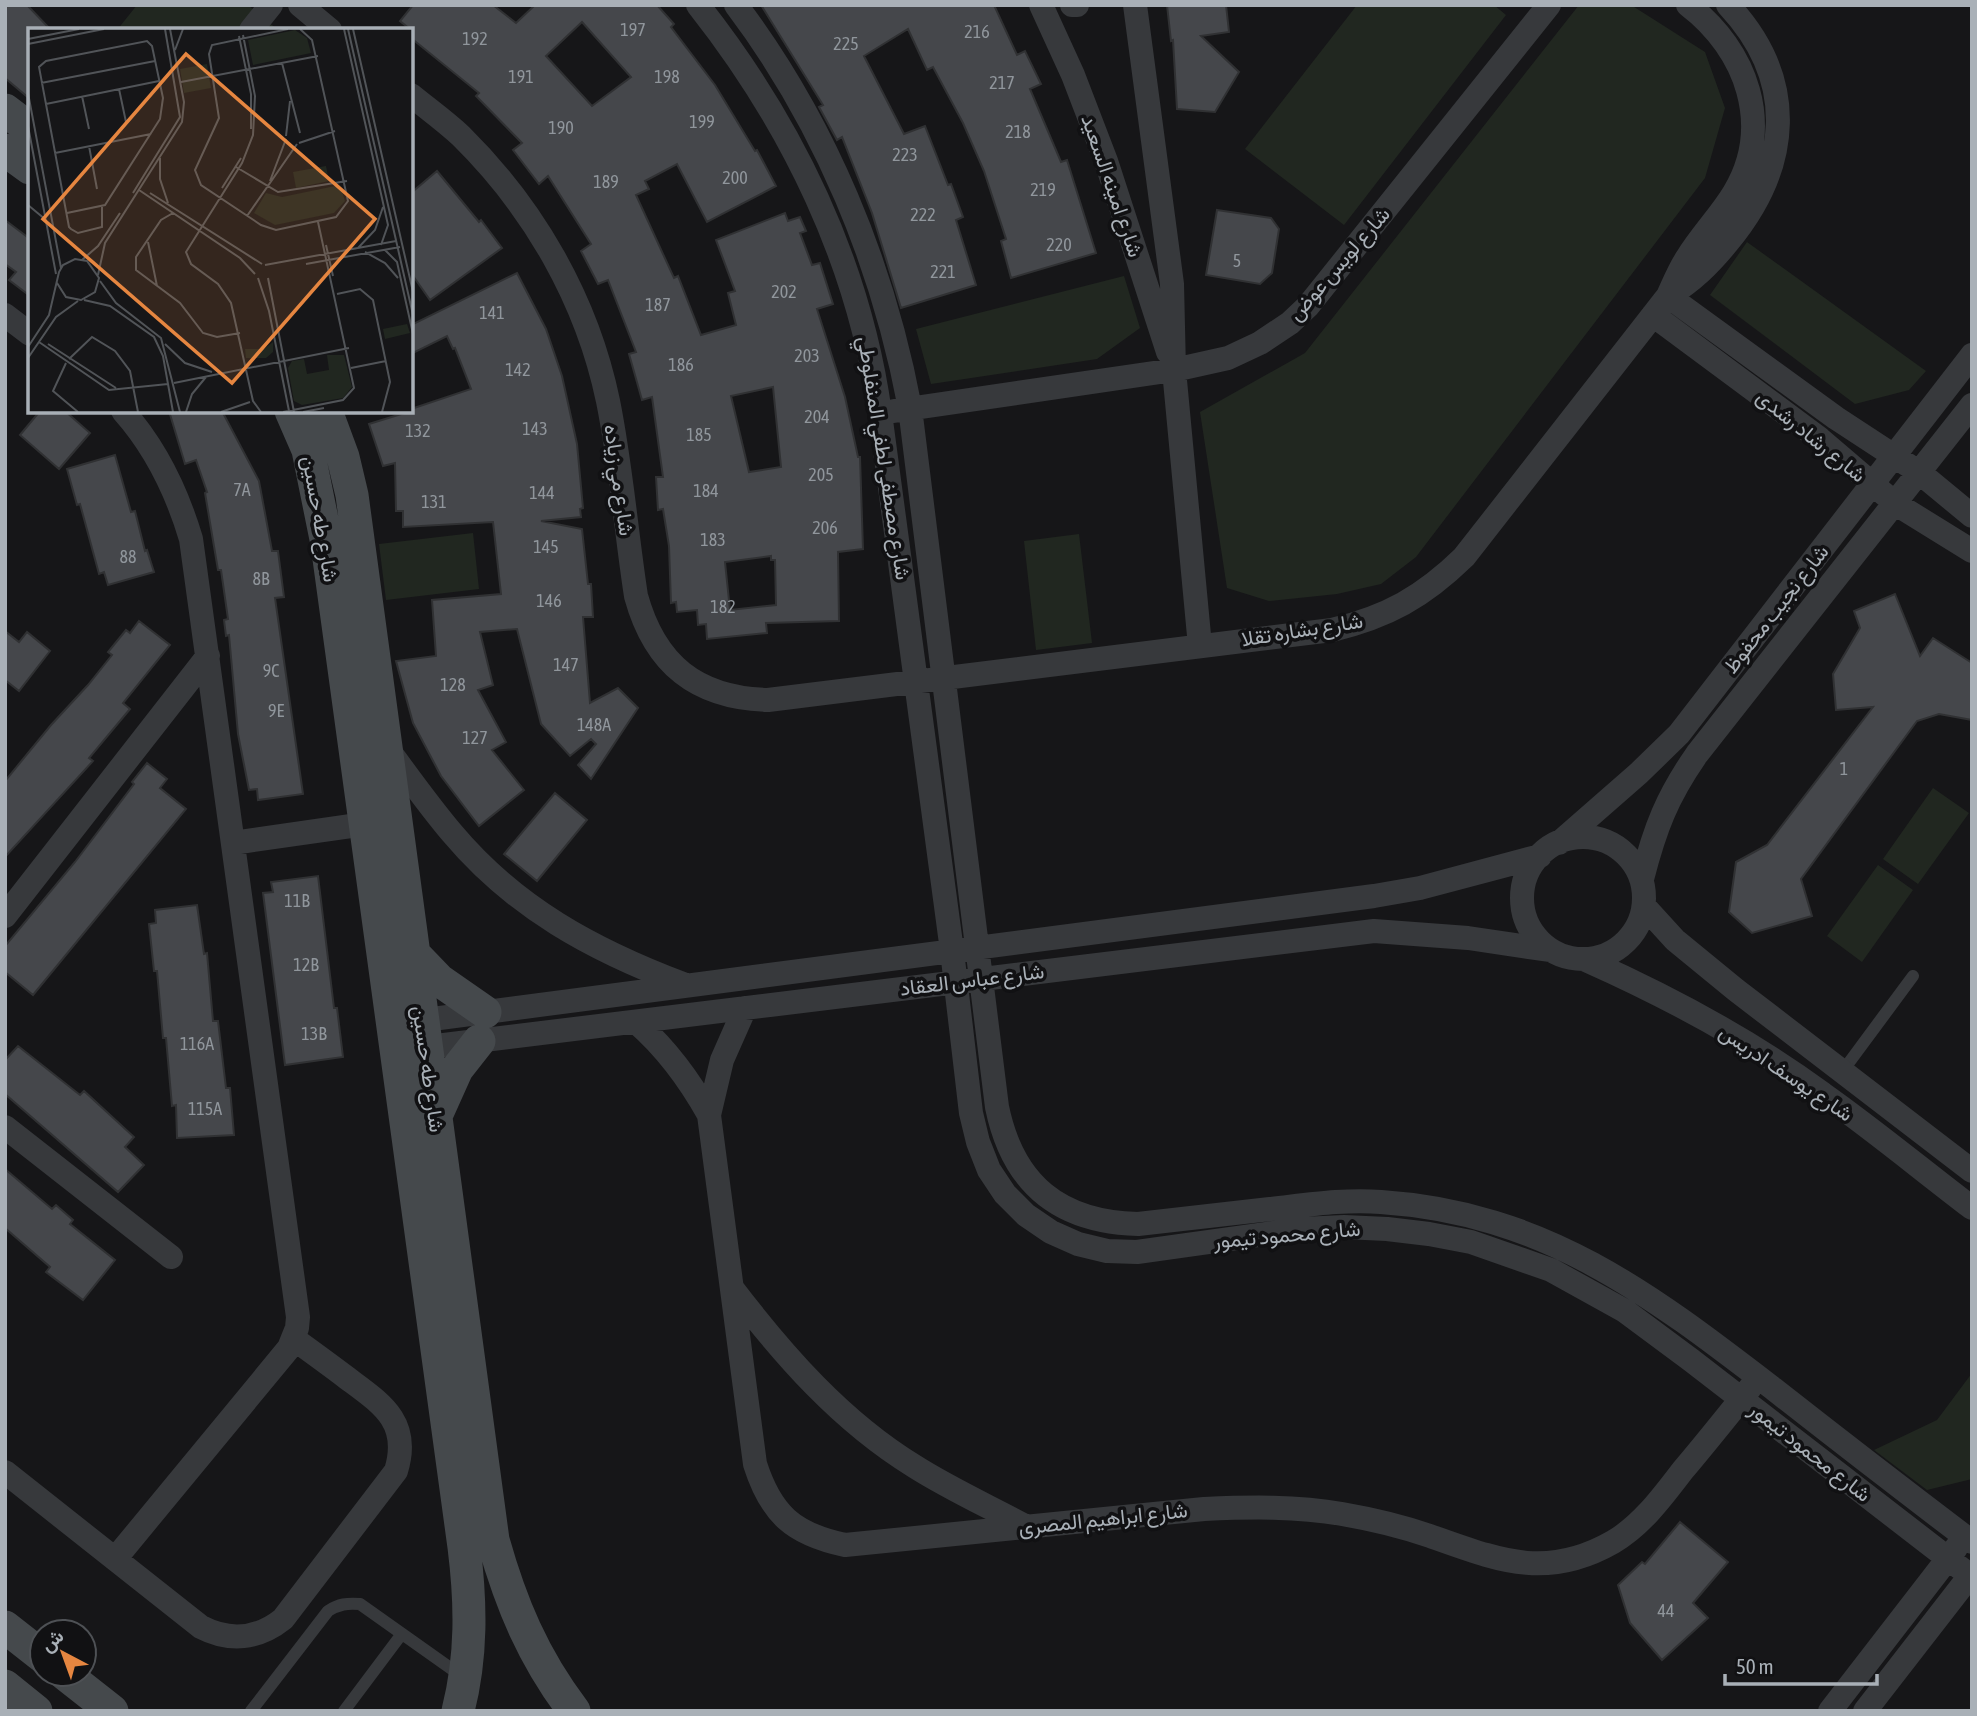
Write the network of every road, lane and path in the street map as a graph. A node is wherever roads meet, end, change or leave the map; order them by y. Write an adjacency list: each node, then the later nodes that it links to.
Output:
1 (271, 5): 12 (street)
2 (300, 5): 13 (street)
3 (698, 5): 27 (street, شارع مصطفى لطفي المنفلوطي)
4 (736, 5): 23 (street, شارع مصطفى لطفي المنفلوطي)
5 (1041, 5): 21 (street, شارع امينه السعيد)
6 (1072, 5): 7 (street)
7 (1077, 5)
8 (1135, 5): 21 (street, شارع امينه السعيد)
9 (1549, 5): 21 (street, شارع لويس عوض)
10 (1688, 5): 17 (street)
11 (1728, 5): 17 (street)
12 (253, 28)
13 (328, 28)
14 (413, 97): 37 (street, شارع مي زياده)
15 (5, 110): 16 (street)
16 (28, 127)
17 (1660, 306): 28 (street, شارع رشاد رشدى); 30 (street, شارع رشاد رشدى); 34 (street, شارع بشاره تقلا)
18 (5, 315): 19 (street)
19 (28, 332)
20 (1972, 355): 28 (street, شارع نجيب محفوظ)
21 (1174, 369): 23 (street, شارع لويس عوض); 34 (street, شارع امينه السعيد)
22 (1972, 405): 29 (street, شارع نجيب محفوظ)
23 (910, 408): 27 (street, شارع لويس عوض); 36 (street, شارع مصطفى لطفي المنفلوطي)
24 (125, 413): 35 (street)
25 (292, 413): 39 (street, شارع طه حسين)
26 (327, 413): 38 (street, شارع طه حسين)
27 (880, 413): 37 (street, شارع مصطفى لطفي المنفلوطي)
28 (1895, 455): 29 (street, شارع رشاد رشدى); 30 (street, شارع نجيب محفوظ)
29 (1920, 473): 31 (street, شارع نجيب محفوظ); 32 (street, شارع رشاد رشدى)
30 (1872, 485): 31 (street, شارع رشاد رشدى); 41 (street, شارع نجيب محفوظ)
31 (1896, 504): 33 (street, شارع رشاد رشدى); 42 (street, شارع نجيب محفوظ)
32 (1972, 516)
33 (1972, 551)
34 (1200, 646): 36 (street, شارع بشاره تقلا)
35 (208, 656): 40 (street); 44 (street)
36 (944, 680): 37 (street, شارع بشاره تقلا); 45 (street, شارع مصطفى لطفي المنفلوطي)
37 (917, 684): 47 (street, شارع مصطفى لطفي المنفلوطي)
38 (385, 746): 48 (street, شارع طه حسين); 53 (street)
39 (365, 824): 40 (street); 57 (street, شارع طه حسين)
40 (233, 843): 68 (street)
41 (1549, 850): 42 (street); 45 (street, شارع عباس العقاد); 46 (street)
42 (1642, 878): 43 (street)
43 (1644, 906): 49 (street); 58 (street, شارع يوسف ادريس)
44 (5, 916)
45 (979, 947): 47 (street, شارع عباس العقاد); 51 (street, شارع محمود تيمور)
46 (1549, 950): 49 (street); 51 (street, شارع عباس العقاد)
47 (952, 951): 52 (street, شارع محمود تيمور); 53 (street, شارع عباس العقاد)
48 (413, 953): 56 (street); 57 (street, شارع طه حسين)
49 (1586, 960): 63 (street, شارع يوسف ادريس)
50 (1913, 976): 58 (lane)
51 (982, 979): 52 (street, شارع عباس العقاد); 64 (street, شارع محمود تيمور)
52 (956, 982): 54 (street, شارع عباس العقاد); 65 (street, شارع محمود تيمور)
53 (687, 985): 56 (street, شارع عباس العقاد)
54 (745, 1008): 55 (street, شارع عباس العقاد); 59 (street, شارع ابراهيم المصرى)
55 (636, 1022): 56 (street, شارع عباس العقاد); 59 (street, شارع ابراهيم المصرى)
56 (482, 1027): 57 (street, شارع عباس العقاد); 60 (street)
57 (409, 1036): 60 (street, شارع طه حسين); 80 (street, شارع طه حسين)
58 (1842, 1072): 62 (street, شارع يوسف ادريس)
59 (709, 1115): 67 (street, شارع ابراهيم المصرى)
60 (435, 1118): 88 (street, شارع طه حسين)
61 (5, 1127): 66 (street)
62 (1972, 1171)
63 (1972, 1209)
64 (1258, 1210): 65 (street); 69 (street, شارع محمود تيمور)
65 (1260, 1235): 70 (street, شارع محمود تيمور)
66 (171, 1257)
67 (731, 1287): 72 (street); 72 (street, شارع ابراهيم المصرى)
68 (294, 1339): 74 (street); 74 (street)
69 (1758, 1377): 70 (street, شارع ابراهيم المصرى); 73 (street, شارع محمود تيمور)
70 (1741, 1399): 72 (street, شارع ابراهيم المصرى); 75 (street, شارع محمود تيمور)
71 (5, 1472): 74 (street)
72 (1027, 1527)
73 (1969, 1536): 75 (street)
74 (115, 1559)
75 (1948, 1559): 76 (street, شارع محمود تيمور); 89 (street)
76 (1971, 1575): 90 (street)
77 (5, 1627): 79 (street)
78 (401, 1635): 80 (lane); 85 (lane); 86 (lane)
79 (28, 1645)
80 (466, 1679): 87 (street, شارع طه حسين)
81 (5, 1686): 83 (street)
82 (83, 1688): 84 (street)
83 (24, 1707)
84 (112, 1711)
85 (251, 1711)
86 (344, 1711)
87 (458, 1711)
88 (574, 1711)
89 (1830, 1711)
90 (1865, 1711)

